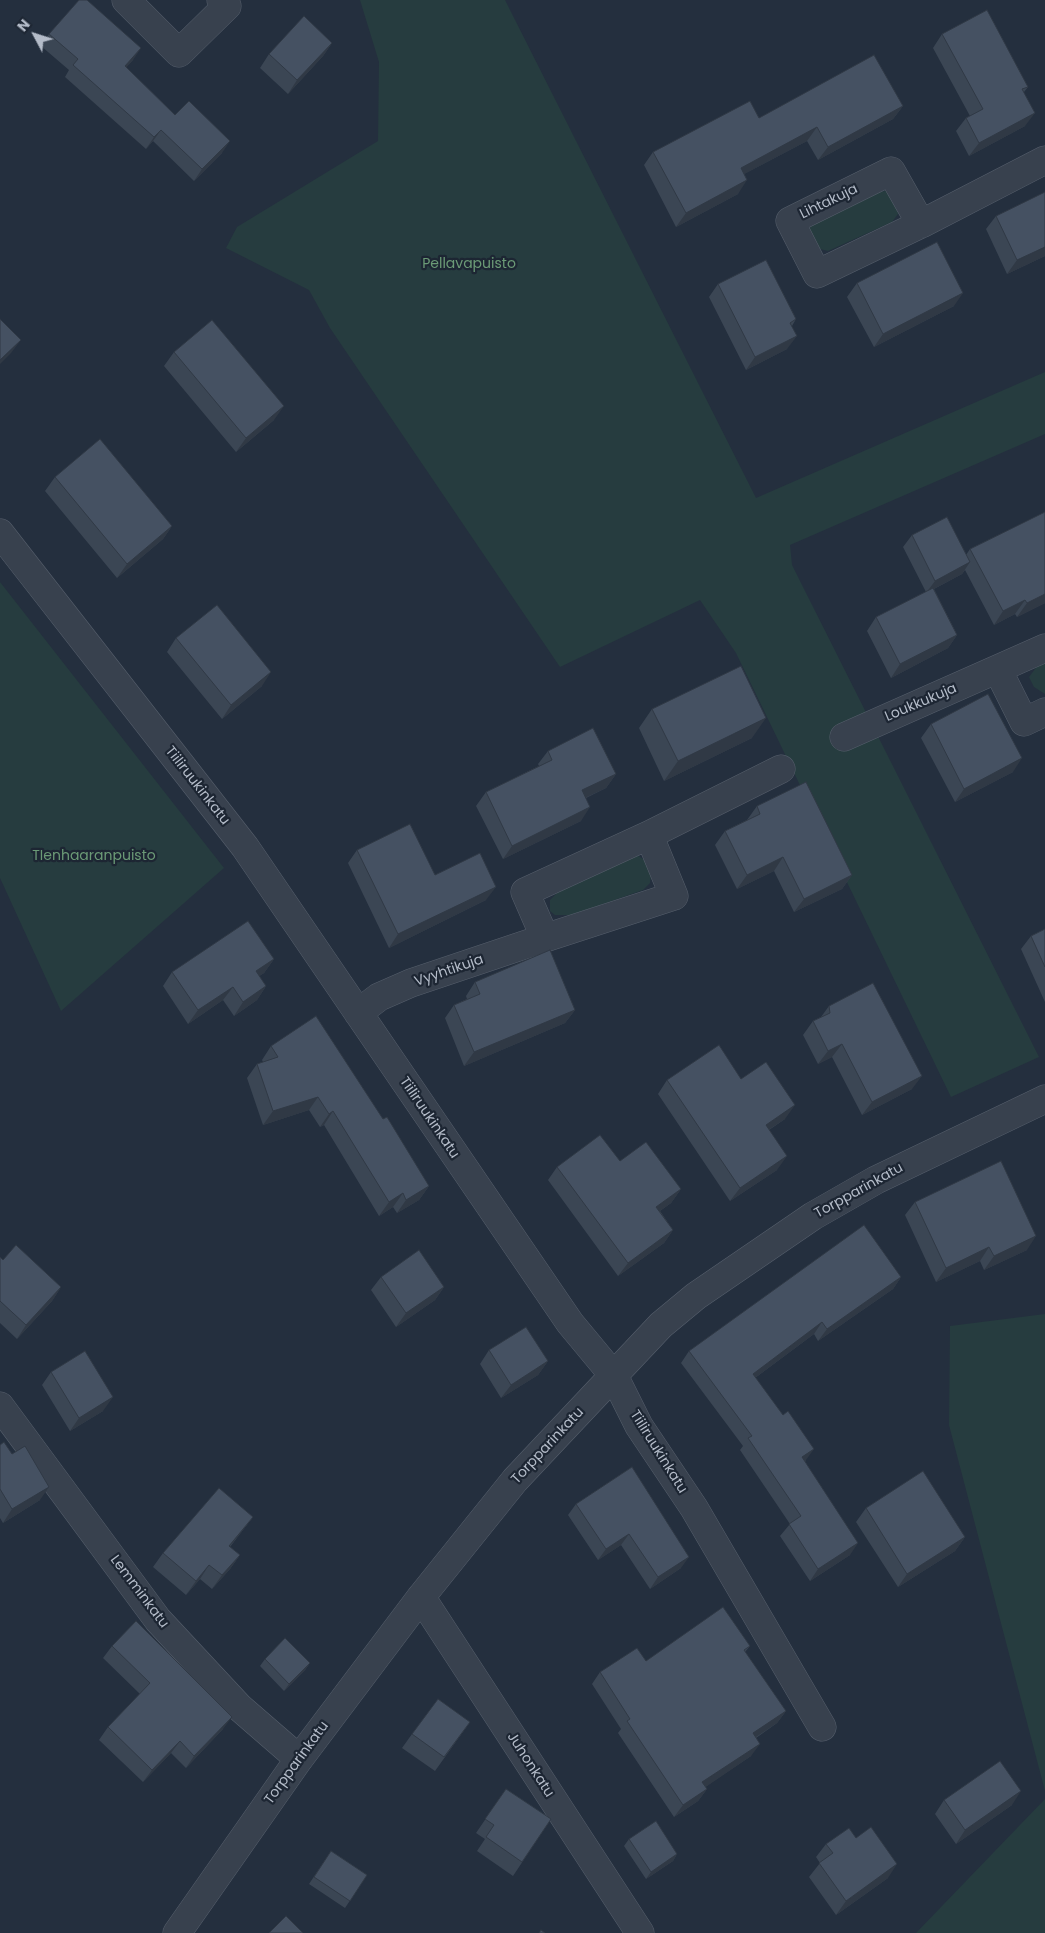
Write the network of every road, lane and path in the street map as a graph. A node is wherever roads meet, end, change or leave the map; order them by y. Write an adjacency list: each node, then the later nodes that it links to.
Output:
1 (126, 0): 2 (street)
2 (220, 0)
3 (1045, 160): 4 (street, Lihtakuja)
4 (921, 224): 4 (street, Lihtakuja)
5 (0, 533): 13 (street, Tiiliruukinkatu)
6 (1045, 648): 7 (street, Loukkukuja)
7 (998, 670): 8 (street); 9 (street, Loukkukuja)
8 (1045, 712)
9 (844, 736)
10 (781, 769): 11 (street)
11 (649, 834): 12 (street); 12 (street, Vyyhtikuja)
12 (545, 938): 13 (street, Vyyhtikuja)
13 (358, 1013): 15 (street, Tiiliruukinkatu)
14 (1045, 1099): 15 (street, Torpparinkatu)
15 (614, 1376): 17 (street, Torpparinkatu); 18 (street, Tiiliruukinkatu)
16 (0, 1406): 19 (street, Lemminkatu)
17 (421, 1597): 19 (street, Torpparinkatu); 21 (street, Juhonkatu)
18 (822, 1727)
19 (299, 1759): 20 (street, Torpparinkatu)
20 (177, 1933)
21 (640, 1933)

